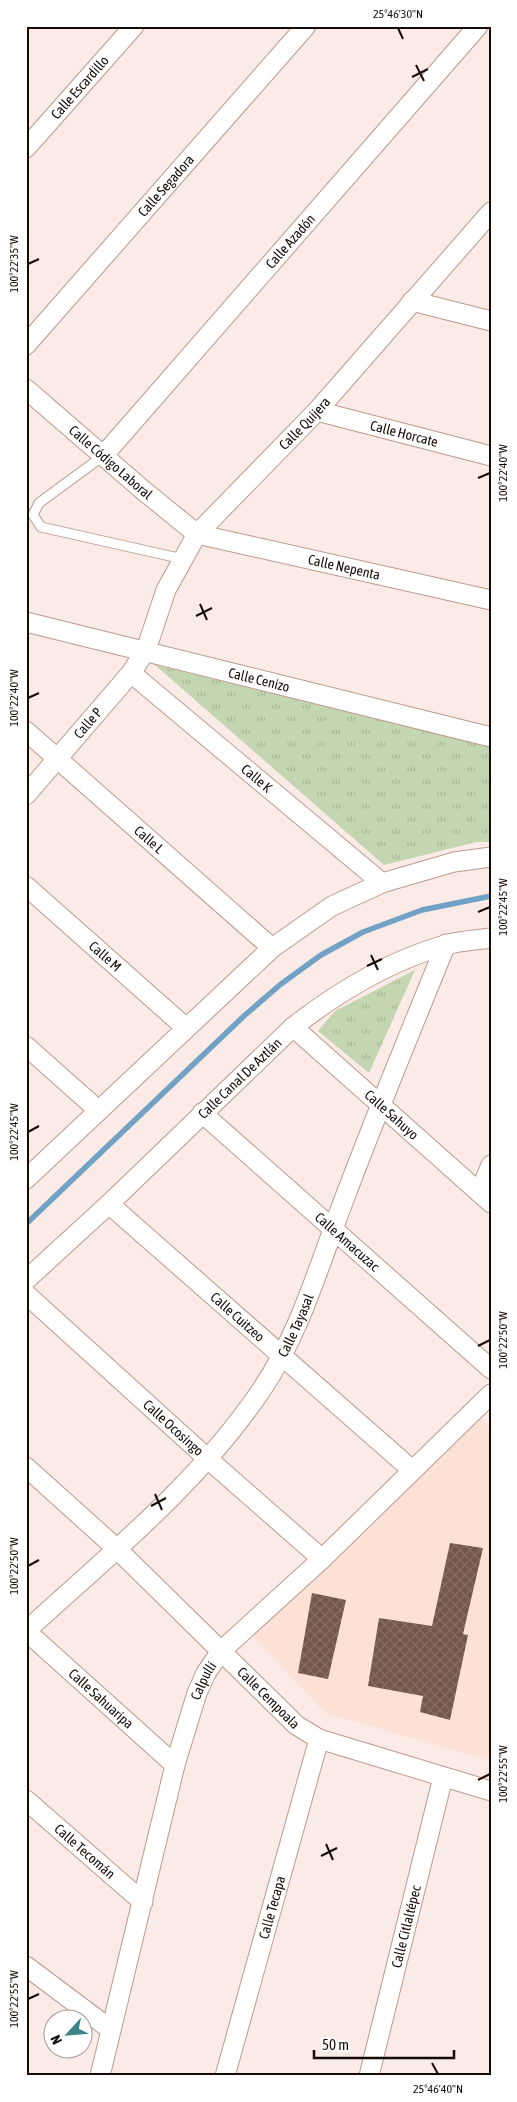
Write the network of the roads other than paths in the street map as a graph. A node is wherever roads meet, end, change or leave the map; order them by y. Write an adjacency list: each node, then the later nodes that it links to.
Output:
1 (134, 26): 4 (street, Calle Escardillo)
2 (306, 26): 8 (street, Calle Segadora)
3 (478, 26): 11 (street, Calle Azadón)
4 (26, 148)
5 (491, 212): 6 (street, Calle Quijera)
6 (412, 301): 7 (street); 10 (street, Calle Quijera)
7 (491, 321)
8 (26, 345)
9 (26, 389): 11 (street, Calle Código Laboral)
10 (317, 411): 12 (street, Calle Horcate); 13 (street, Calle Quijera)
11 (103, 456): 13 (street, Calle Código Laboral); 14 (lane)
12 (491, 456)
13 (197, 534): 14 (street, Calle Quijera); 15 (street, Calle Nepenta)
14 (183, 559): 17 (street, Calle Quijera)
15 (491, 600)
16 (26, 622): 17 (street, Calle Cenizo)
17 (146, 650): 18 (street, Calle P); 20 (street, Calle Cenizo)
18 (131, 673): 21 (street, Calle P); 24 (street, Calle K)
19 (26, 731): 21 (street, Calle L)
20 (491, 736)
21 (58, 759): 22 (street, Calle P); 28 (street, Calle L)
22 (26, 795)
23 (491, 857): 24 (street)
24 (382, 883): 28 (street)
25 (26, 886): 29 (street, Calle M)
26 (491, 938): 27 (street, Calle Canal De Aztlán)
27 (446, 944): 30 (street, Calle Canal De Aztlán); 32 (street, Calle Tayasal)
28 (272, 948): 29 (street)
29 (185, 1027): 33 (street)
30 (293, 1027): 32 (street, Calle Sahuyo); 34 (street, Calle Canal De Aztlán)
31 (26, 1046): 33 (street)
32 (380, 1104): 37 (street, Calle Sahuyo); 39 (street, Calle Tayasal)
33 (98, 1110): 36 (street)
34 (202, 1113): 38 (street, Calle Canal De Aztlán); 39 (street, Calle Amacuzac)
35 (491, 1165): 37 (street)
36 (26, 1179)
37 (485, 1197)
38 (109, 1204): 40 (street, Calle Canal De Aztlán); 42 (street, Calle Cuitzeo)
39 (333, 1229): 42 (street, Calle Tayasal); 43 (street, Calle Amacuzac)
40 (26, 1280)
41 (26, 1294): 45 (street, Calle Ocosingo)
42 (283, 1355): 45 (street, Calle Tayasal); 47 (street, Calle Cuitzeo)
43 (491, 1369)
44 (491, 1394): 47 (street, Calpulli)
45 (208, 1459): 48 (street, Calle Tayasal); 49 (street, Calle Ocosingo)
46 (26, 1467): 48 (street, Calle Cempoala)
47 (412, 1470): 49 (street, Calpulli)
48 (116, 1548): 50 (street, Calle Tayasal); 51 (street, Calle Cempoala)
49 (322, 1559): 51 (street, Calpulli)
50 (26, 1631): 53 (street, Calle Sahuaripa)
51 (221, 1651): 52 (street, Calle Cempoala); 53 (street, Calpulli)
52 (319, 1739): 54 (street, Calle Cempoala); 61 (street, Calle Tecapa)
53 (176, 1765): 57 (street, Calpulli)
54 (443, 1777): 55 (street, Calle Cempoala); 62 (street, Calle Citlaltépec)
55 (491, 1791)
56 (26, 1800): 57 (street, Calle Tecomán)
57 (143, 1902): 59 (street, Calpulli)
58 (26, 1966): 59 (street)
59 (110, 2029): 60 (street, Calpulli)
60 (100, 2076)
61 (225, 2076)
62 (368, 2076)

